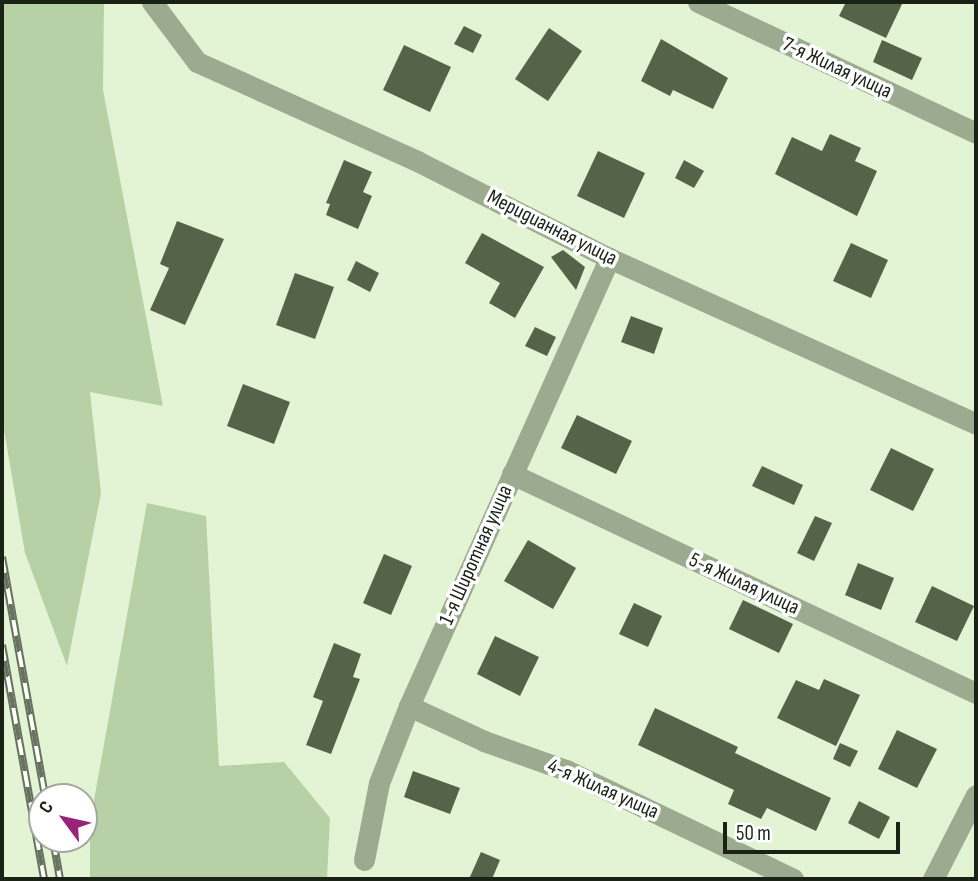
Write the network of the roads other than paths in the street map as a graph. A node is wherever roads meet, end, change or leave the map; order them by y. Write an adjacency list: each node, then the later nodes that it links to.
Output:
1 (152, 2): 4 (street, Меридианная улица)
2 (698, 2): 3 (street, 7-я Жилая улица)
3 (976, 133)
4 (609, 258): 5 (street, Меридианная улица); 6 (street, 1-я Широтная улица)
5 (976, 424)
6 (512, 474): 7 (street, 5-я Жилая улица); 8 (street, 1-я Широтная улица)
7 (976, 693)
8 (409, 706): 10 (street, 1-я Широтная улица); 11 (street, 4-я Жилая улица)
9 (976, 795): 12 (street)
10 (364, 860)
11 (793, 879)
12 (933, 879)

